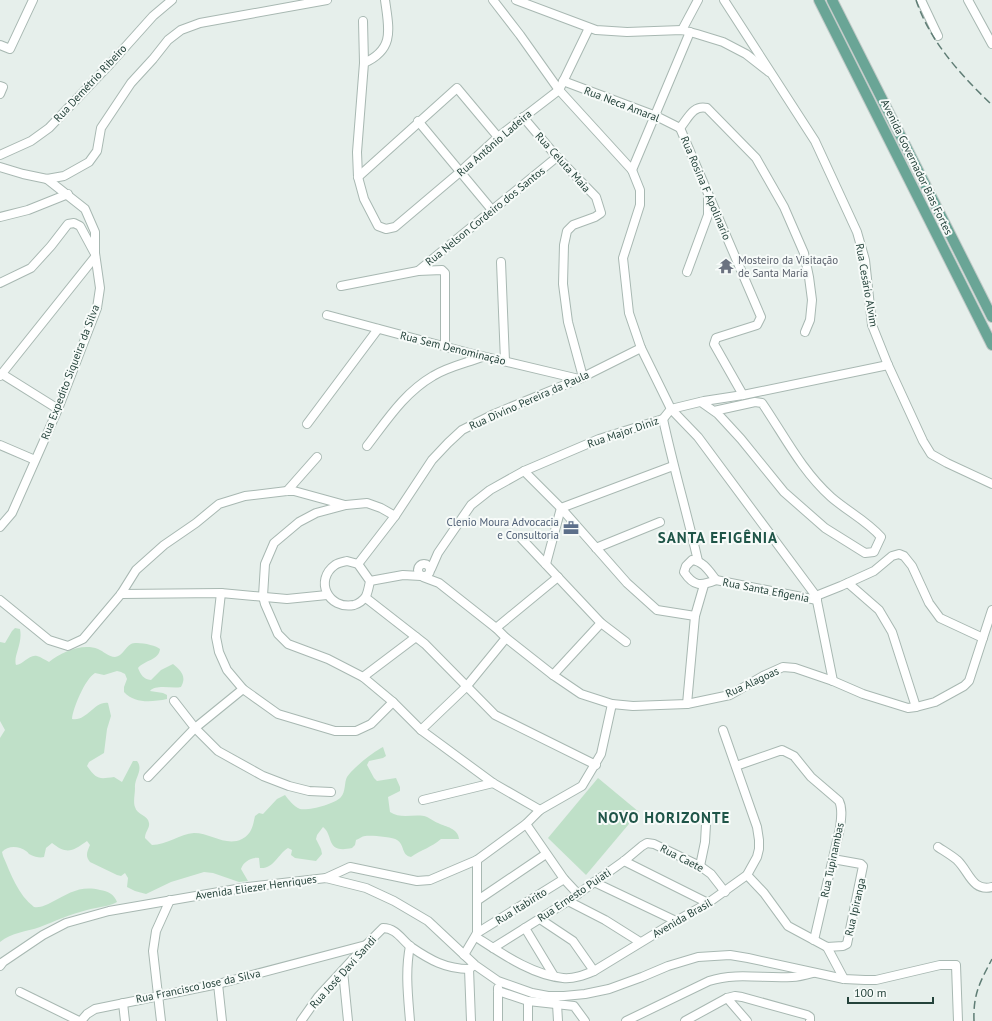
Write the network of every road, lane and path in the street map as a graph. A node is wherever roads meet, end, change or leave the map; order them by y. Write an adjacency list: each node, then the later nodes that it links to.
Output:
1 (33, 0): 20 (street)
2 (172, 0): 32 (street, Rua Demétrio Ribeiro)
3 (327, 0): 39 (street)
4 (385, 0): 21 (street)
5 (493, 0): 25 (street)
6 (516, 0): 16 (street)
7 (698, 0): 17 (street)
8 (724, 0): 22 (street, Rua Cesário Alvim)
9 (820, 0): 14 (main road, Avenida Governador Bias Fortes)
10 (832, 0): 13 (main road, Avenida Governador Bias Fortes)
11 (921, 0): 18 (street)
12 (968, 0): 19 (street)
13 (837, 12): 14 (main road); 24 (main road, Avenida Governador Bias Fortes)
14 (828, 17): 26 (main road, Avenida Governador Bias Fortes)
15 (363, 21): 21 (street)
16 (589, 28): 17 (street); 23 (street, Rua Antônio Ladeira)
17 (686, 31): 22 (street); 27 (street)
18 (938, 36)
19 (991, 42)
20 (0, 45)
21 (364, 63): 38 (street)
22 (774, 76): 62 (street, Rua Cesário Alvim)
23 (563, 81): 25 (street, Rua Antônio Ladeira); 27 (street, Rua Neca Amaral)
24 (875, 87): 26 (main road); 37 (main road, Avenida Governador Bias Fortes)
25 (559, 90): 28 (street, Rua Antônio Ladeira); 35 (street)
26 (866, 92): 40 (main road, Avenida Governador Bias Fortes)
27 (656, 116): 30 (street, Rua Neca Amaral); 35 (street)
28 (523, 117): 31 (street, Rua Antônio Ladeira); 33 (street, Rua Celuta Maia)
29 (418, 121): 31 (street); 36 (street); 38 (street)
30 (680, 128): 43 (street, Rua Rosina F Apolinario); 56 (street)
31 (498, 137): 36 (street, Rua Antônio Ladeira)
32 (0, 155)
33 (557, 157): 45 (street, Rua Nelson Cordeiro dos Santos); 64 (street, Rua Celuta Maia)
34 (0, 167): 39 (street)
35 (632, 170): 59 (street)
36 (460, 172): 38 (street, Rua Antônio Ladeira); 45 (street)
37 (920, 176): 40 (main road); 41 (main road, Avenida Governador Bias Fortes)
38 (358, 177)
39 (47, 179): 42 (street, Rua Expedito Siqueira da Silva)
40 (909, 180): 44 (main road, Avenida Governador Bias Fortes)
41 (928, 192): 44 (main road); 54 (main road, Avenida Governador Bias Fortes)
42 (68, 194): 46 (street); 47 (street, Rua Expedito Siqueira da Silva)
43 (709, 196): 50 (street); 65 (street, Rua Rosina F Apolinario)
44 (917, 196): 57 (main road, Avenida Governador Bias Fortes)
45 (492, 210): 49 (street, Rua Nelson Cordeiro dos Santos)
46 (0, 217)
47 (95, 255): 51 (street); 63 (street); 67 (street, Rua Expedito Siqueira da Silva)
48 (501, 262): 61 (street)
49 (418, 271): 52 (street, Rua Nelson Cordeiro dos Santos); 58 (street)
50 (687, 272)
51 (0, 283)
52 (341, 286)
53 (327, 315): 55 (street, Rua Sem Denominação)
54 (992, 317)
55 (378, 329): 58 (street, Rua Sem Denominação); 71 (street)
56 (805, 332)
57 (992, 344)
58 (445, 347): 60 (street, Rua Sem Denominação)
59 (641, 348): 64 (street, Rua Divino Pereira da Paula); 68 (street)
60 (483, 356): 61 (street, Rua Sem Denominação); 73 (street)
61 (505, 361): 64 (street, Rua Sem Denominação)
62 (888, 365): 65 (street, Rua Major Diniz); 78 (street, Rua Cesário Alvim)
63 (1, 375): 67 (street)
64 (581, 378): 82 (street, Rua Divino Pereira da Paula)
65 (743, 395): 66 (street, Rua Major Diniz)
66 (701, 402): 68 (street, Rua Major Diniz); 69 (street)
67 (58, 409): 75 (street, Rua Expedito Siqueira da Silva)
68 (671, 409): 70 (street, Rua Major Diniz); 106 (street)
69 (714, 411): 69 (street)
70 (663, 418): 76 (street); 77 (street, Rua Major Diniz)
71 (307, 424)
72 (0, 445): 75 (street)
73 (367, 446)
74 (317, 457): 79 (street)
75 (36, 460): 84 (street, Rua Expedito Siqueira da Silva)
76 (674, 466): 81 (street); 88 (street)
77 (524, 471): 81 (street); 87 (street, Rua Major Diniz)
78 (992, 484)
79 (287, 491): 80 (street); 102 (street)
80 (346, 505): 82 (street); 104 (street)
81 (561, 508): 86 (street); 90 (street)
82 (395, 516): 89 (street, Rua Divino Pereira da Paula)
83 (660, 522): 86 (street)
84 (0, 527)
85 (520, 538): 90 (street)
86 (596, 548): 109 (street)
87 (438, 553): 91 (street, Rua Major Diniz); 92 (street, Rua Major Diniz)
88 (698, 561): 96 (street); 100 (street)
89 (358, 564): 97 (street); 103 (street)
90 (546, 564): 95 (street)
91 (421, 566): 92 (street); 93 (street, Rua Alagoas); 94 (street)
92 (431, 570): 94 (street); 98 (street, Rua Alagoas)
93 (403, 575): 94 (street, Rua Alagoas); 97 (street, Rua Alagoas)
94 (422, 577): 98 (street, Rua Alagoas)
95 (558, 577): 110 (street); 111 (street)
96 (716, 580): 100 (street); 106 (street, Rua Santa Efigenia)
97 (370, 582): 105 (street)
98 (439, 583): 111 (street, Rua Alagoas)
99 (848, 583): 106 (street); 114 (street); 125 (street)
100 (704, 585): 109 (street)
101 (221, 593): 102 (street); 104 (street); 120 (street)
102 (121, 594): 107 (street)
103 (327, 595): 104 (street); 105 (street)
104 (263, 596): 117 (street)
105 (366, 598): 112 (street)
106 (816, 598): 118 (street)
107 (0, 600)
108 (992, 610): 114 (street, Rua Alagoas)
109 (695, 616): 124 (street)
110 (601, 623): 115 (street); 116 (street)
111 (496, 628): 113 (street, Rua Alagoas)
112 (416, 637): 117 (street); 119 (street)
113 (506, 638): 116 (street, Rua Alagoas); 119 (street)
114 (983, 638): 125 (street, Rua Alagoas)
115 (626, 642)
116 (553, 675): 123 (street, Rua Alagoas)
117 (363, 677): 122 (street)
118 (833, 681): 124 (street, Rua Alagoas); 125 (street, Rua Alagoas)
119 (466, 687): 127 (street); 129 (street)
120 (243, 689): 122 (street); 126 (street)
121 (174, 701): 126 (street)
122 (393, 702): 127 (street)
123 (612, 704): 124 (street, Rua Alagoas); 129 (street)
124 (687, 704)
125 (916, 707)
126 (195, 728): 131 (street); 133 (street)
127 (421, 730): 132 (street)
128 (723, 730): 130 (street, Avenida Brasil)
129 (596, 765): 135 (street)
130 (736, 766): 141 (street, Rua Tupinambas); 145 (street, Avenida Brasil)
131 (148, 777)
132 (493, 783): 134 (street); 135 (street)
133 (332, 792)
134 (423, 800)
135 (540, 810): 136 (street)
136 (526, 824): 140 (street); 142 (street)
137 (706, 824): 144 (street)
138 (654, 844): 143 (street, Rua Ernesto Puiati); 144 (street, Rua Caete)
139 (938, 847): 149 (street)
140 (546, 854): 147 (street); 153 (street)
141 (833, 859): 160 (street, Rua Tupinambas); 164 (street, Rua Ipiranga)
142 (477, 860): 146 (street); 153 (street)
143 (624, 861): 148 (street, Rua Ernesto Puiati); 155 (street)
144 (700, 866): 150 (street, Rua Caete)
145 (747, 875): 150 (street, Avenida Brasil); 160 (street)
146 (326, 878): 152 (street, Avenida Eliezer Henriques); 166 (street, Avenida Eliezer Henriques)
147 (564, 879): 151 (street); 159 (street, Rua Itabirito)
148 (594, 882): 151 (street, Rua Ernesto Puiati); 157 (street)
149 (992, 887)
150 (726, 892): 155 (street, Avenida Brasil)
151 (578, 894): 154 (street, Rua Ernesto Puiati)
152 (170, 900): 167 (street, Avenida Eliezer Henriques); 178 (street)
153 (478, 900): 159 (street)
154 (568, 901): 156 (street, Rua Ernesto Puiati); 161 (street)
155 (708, 903): 157 (street, Avenida Brasil)
156 (540, 919): 158 (street, Rua Ernesto Puiati); 170 (street)
157 (676, 921): 161 (street, Avenida Brasil)
158 (526, 928): 165 (street, Rua Ernesto Puiati); 172 (street)
159 (476, 935): 165 (street, Avenida Brasil); 166 (street)
160 (814, 940): 164 (street)
161 (640, 942): 170 (street, Avenida Brasil)
162 (366, 945): 163 (street, Rua José Davi Sandi); 169 (street, Rua José Davi Sandi); 175 (street, Rua Francisco Jose da Silva)
163 (410, 946): 168 (street); 191 (street)
164 (827, 947): 173 (street)
165 (493, 948): 172 (street, Avenida Brasil)
166 (464, 955): 168 (street, Avenida Eliezer Henriques)
167 (0, 966)
168 (472, 967): 174 (street, Avenida Eliezer Henriques); 192 (street)
169 (343, 971): 189 (street, Rua José Davi Sandi); 190 (street)
170 (594, 971): 172 (street, Avenida Brasil)
171 (816, 973): 173 (street, Avenida Eliezer Henriques); 174 (street, Avenida Eliezer Henriques); 197 (street)
172 (554, 976)
173 (844, 979): 200 (street, Avenida Eliezer Henriques)
174 (498, 981): 176 (street)
175 (218, 984): 178 (street, Rua Francisco Jose da Silva); 188 (street)
176 (498, 991): 180 (street); 193 (street)
177 (20, 992): 185 (street)
178 (158, 995): 181 (street, Rua Francisco Jose da Silva); 187 (street)
179 (727, 998): 183 (street); 184 (street); 199 (street)
180 (528, 1001): 182 (street); 194 (street)
181 (123, 1002): 185 (street, Rua Francisco Jose da Silva); 186 (street)
182 (557, 1004): 195 (street); 196 (street)
183 (700, 1018): 198 (street)
184 (810, 1020)
185 (80, 1021)
186 (125, 1021)
187 (161, 1021)
188 (222, 1021)
189 (301, 1021)
190 (348, 1021)
191 (410, 1021)
192 (471, 1021)
193 (498, 1021)
194 (528, 1021)
195 (558, 1021)
196 (584, 1021)
197 (626, 1021)
198 (685, 1021)
199 (747, 1021)
200 (958, 1021)

